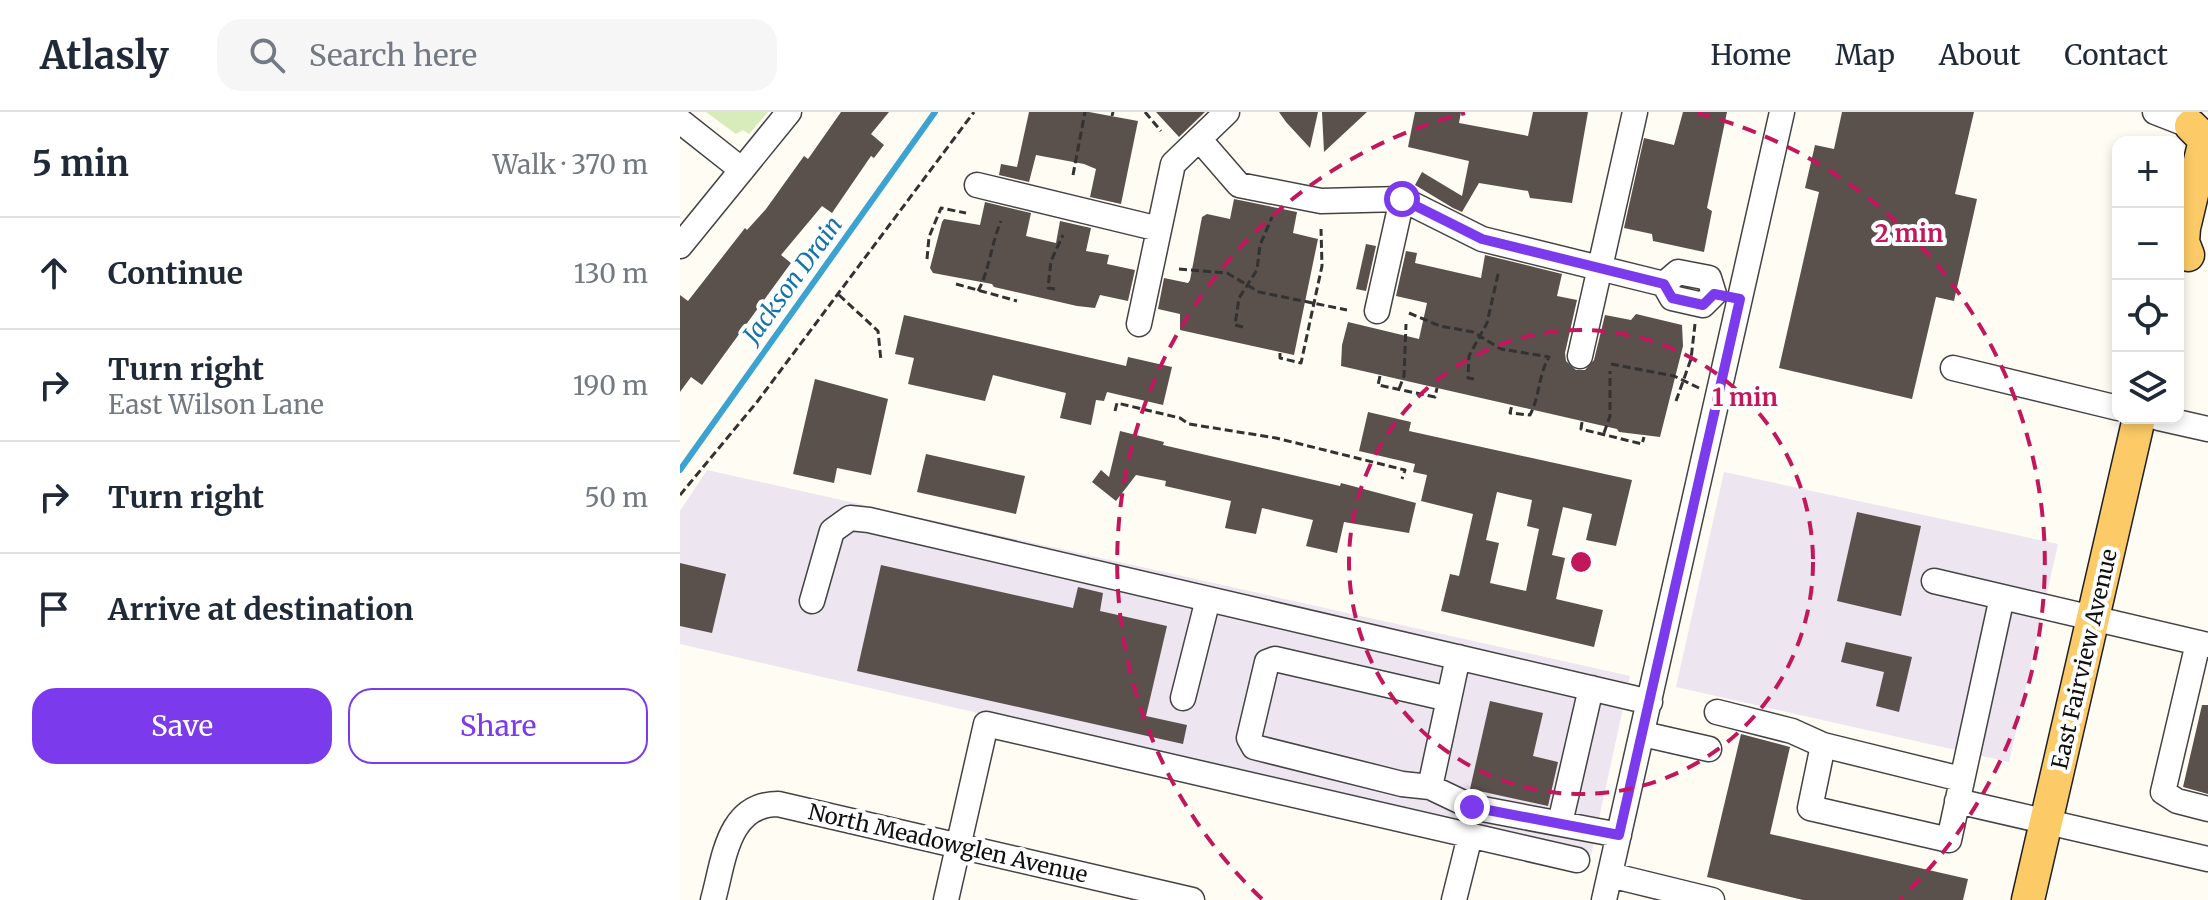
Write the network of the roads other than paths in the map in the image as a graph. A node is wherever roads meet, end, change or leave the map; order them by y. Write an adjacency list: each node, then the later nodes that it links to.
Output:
1 (789, 112): 10 (street)
2 (1227, 112): 8 (street)
3 (1635, 112): 18 (street)
4 (1782, 112): 19 (street)
5 (2155, 112): 6 (street)
6 (2192, 119): 9 (main road); 14 (main road)
7 (680, 121): 10 (street)
8 (1200, 140): 13 (street); 15 (street)
9 (2184, 155)
10 (742, 170): 16 (street)
11 (2208, 183): 17 (main road)
12 (977, 185): 15 (street)
13 (1402, 199): 18 (street); 20 (street)
14 (2184, 228)
15 (1159, 229): 21 (street)
16 (680, 246)
17 (2184, 259)
18 (1601, 268): 19 (street); 22 (street)
19 (1740, 299): 39 (street)
20 (1377, 311)
21 (1139, 324)
22 (1580, 356)
23 (1953, 368): 24 (street)
24 (2112, 407)
25 (2138, 424): 32 (main road, East Fairview Avenue)
26 (2184, 424): 27 (street)
27 (2208, 429)
28 (1934, 581): 29 (street)
29 (2002, 597): 32 (street); 45 (street)
30 (1208, 599): 31 (street); 34 (street); 37 (street)
31 (812, 601)
32 (2094, 618): 33 (street); 47 (main road, East Fairview Avenue)
33 (2203, 644): 35 (street)
34 (1458, 657): 36 (street); 38 (street)
35 (2199, 679): 46 (street)
36 (1591, 688): 39 (street); 48 (street)
37 (1183, 698)
38 (1449, 699): 44 (street); 44 (street)
39 (1650, 702): 41 (street)
40 (1717, 712): 42 (street)
41 (1643, 734): 43 (street); 49 (street)
42 (1823, 745): 45 (street); 45 (street)
43 (1709, 749)
44 (1430, 787): 48 (street)
45 (1959, 790): 47 (street)
46 (2208, 809)
47 (2046, 821): 52 (street); 61 (main road, East Fairview Avenue)
48 (1560, 823): 49 (street)
49 (1619, 835): 54 (street)
50 (1470, 836): 51 (street); 53 (street); 58 (street)
51 (959, 844): 55 (street, North Meadowglen Avenue); 56 (street); 57 (street, North Meadowglen Avenue)
52 (2208, 859)
53 (1577, 860)
54 (1610, 875): 59 (street); 60 (street)
55 (713, 900)
56 (946, 900)
57 (1192, 900)
58 (1454, 900)
59 (1604, 900)
60 (1712, 900)
61 (2028, 900)

